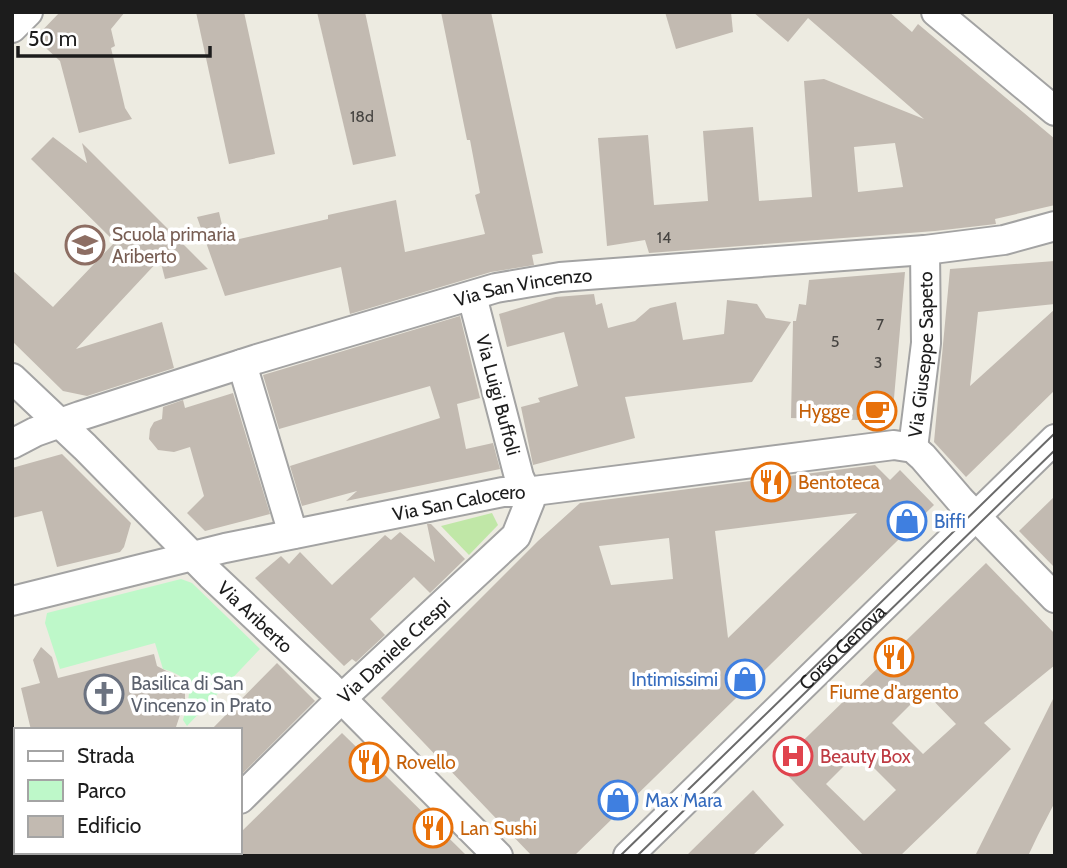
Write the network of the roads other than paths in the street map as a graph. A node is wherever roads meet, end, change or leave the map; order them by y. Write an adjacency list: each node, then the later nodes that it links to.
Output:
1 (28, 12): 3 (street)
2 (936, 12): 4 (street)
3 (12, 28)
4 (1055, 111)
5 (1055, 226): 6 (street, Via San Vincenzo)
6 (925, 250): 7 (street, Via San Vincenzo); 13 (street, Via Giuseppe Sapeto)
7 (472, 296): 8 (street, Via San Vincenzo); 14 (street, Via Luigi Buffoli)
8 (242, 364): 10 (street, Via San Vincenzo); 16 (street)
9 (12, 378): 10 (street, Via Ariberto)
10 (58, 423): 12 (street, Via San Vincenzo); 17 (street, Via Ariberto)
11 (1055, 439): 15 (street, Corso Genova)
12 (12, 444)
13 (912, 449): 14 (street, Via San Calocero); 15 (street, Via Giuseppe Sapeto)
14 (526, 492): 16 (street, Via San Calocero); 20 (street, Via Daniele Crespi)
15 (975, 515): 18 (street, Via Giuseppe Sapeto); 23 (street, Corso Genova)
16 (293, 534): 17 (street, Via San Calocero)
17 (194, 557): 19 (street, Via San Calocero); 20 (street, Via Ariberto)
18 (1055, 598)
19 (12, 601)
20 (341, 699): 21 (street, Via Daniele Crespi); 22 (street, Via Ariberto)
21 (242, 797)
22 (499, 856)
23 (628, 856)

